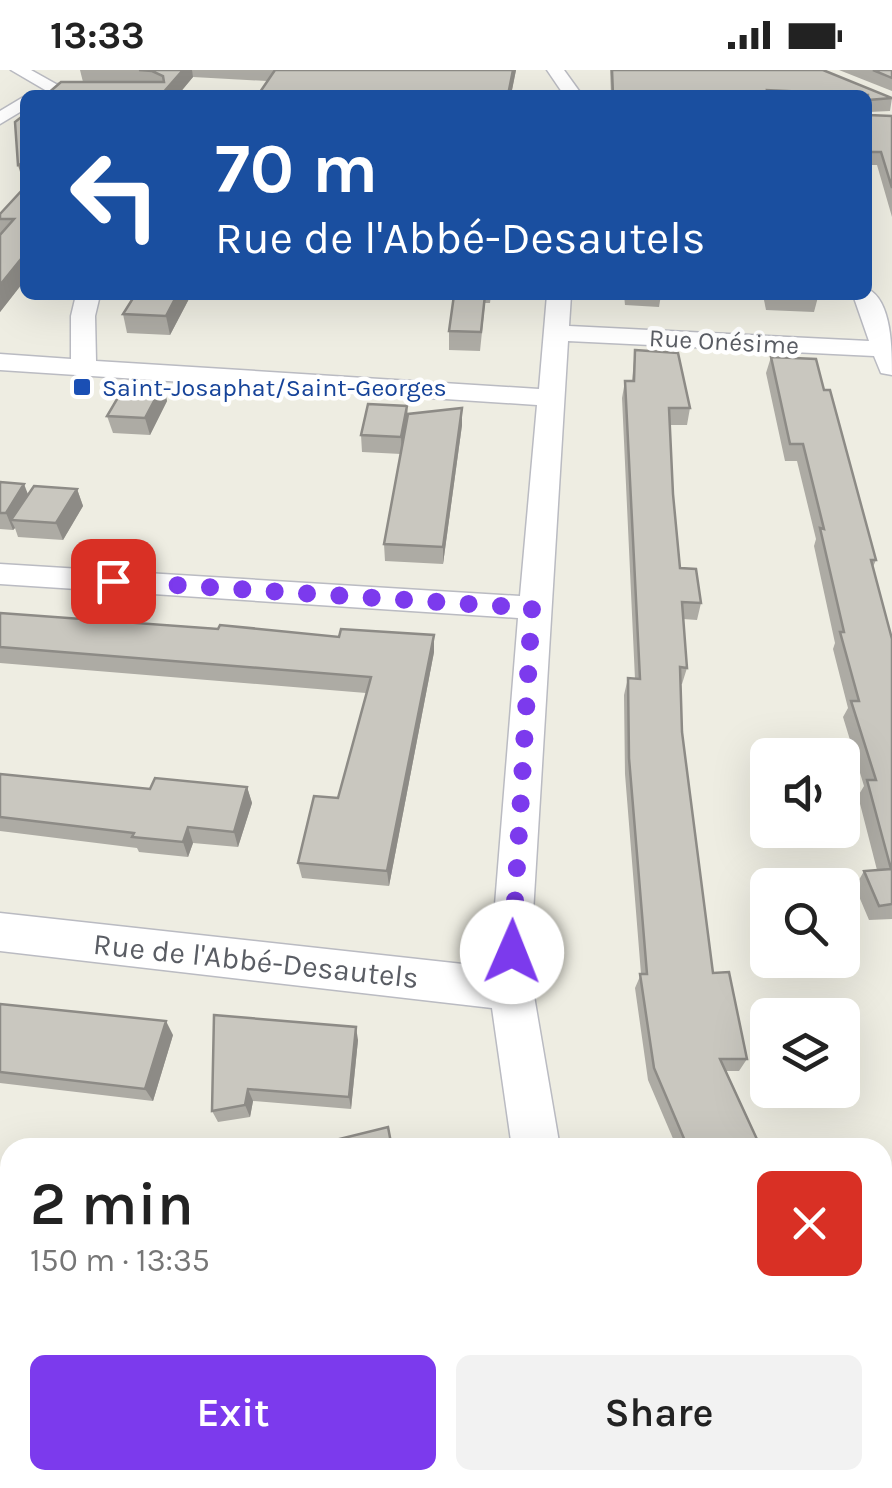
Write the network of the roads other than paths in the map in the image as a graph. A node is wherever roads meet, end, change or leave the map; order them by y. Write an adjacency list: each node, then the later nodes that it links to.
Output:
1 (18, 70): 2 (street)
2 (37, 90)
3 (87, 300): 9 (street)
4 (559, 300): 6 (street)
5 (867, 300): 7 (street)
6 (556, 333): 7 (street, Rue Onésime); 11 (street)
7 (888, 350): 10 (street)
8 (0, 362): 9 (street)
9 (82, 366): 11 (street)
10 (892, 375)
11 (551, 398): 13 (street)
12 (0, 574): 13 (street)
13 (532, 608): 15 (street)
14 (0, 932): 15 (street, Rue de l'Abbé-Desautels)
15 (512, 990): 16 (street)
16 (534, 1138)

